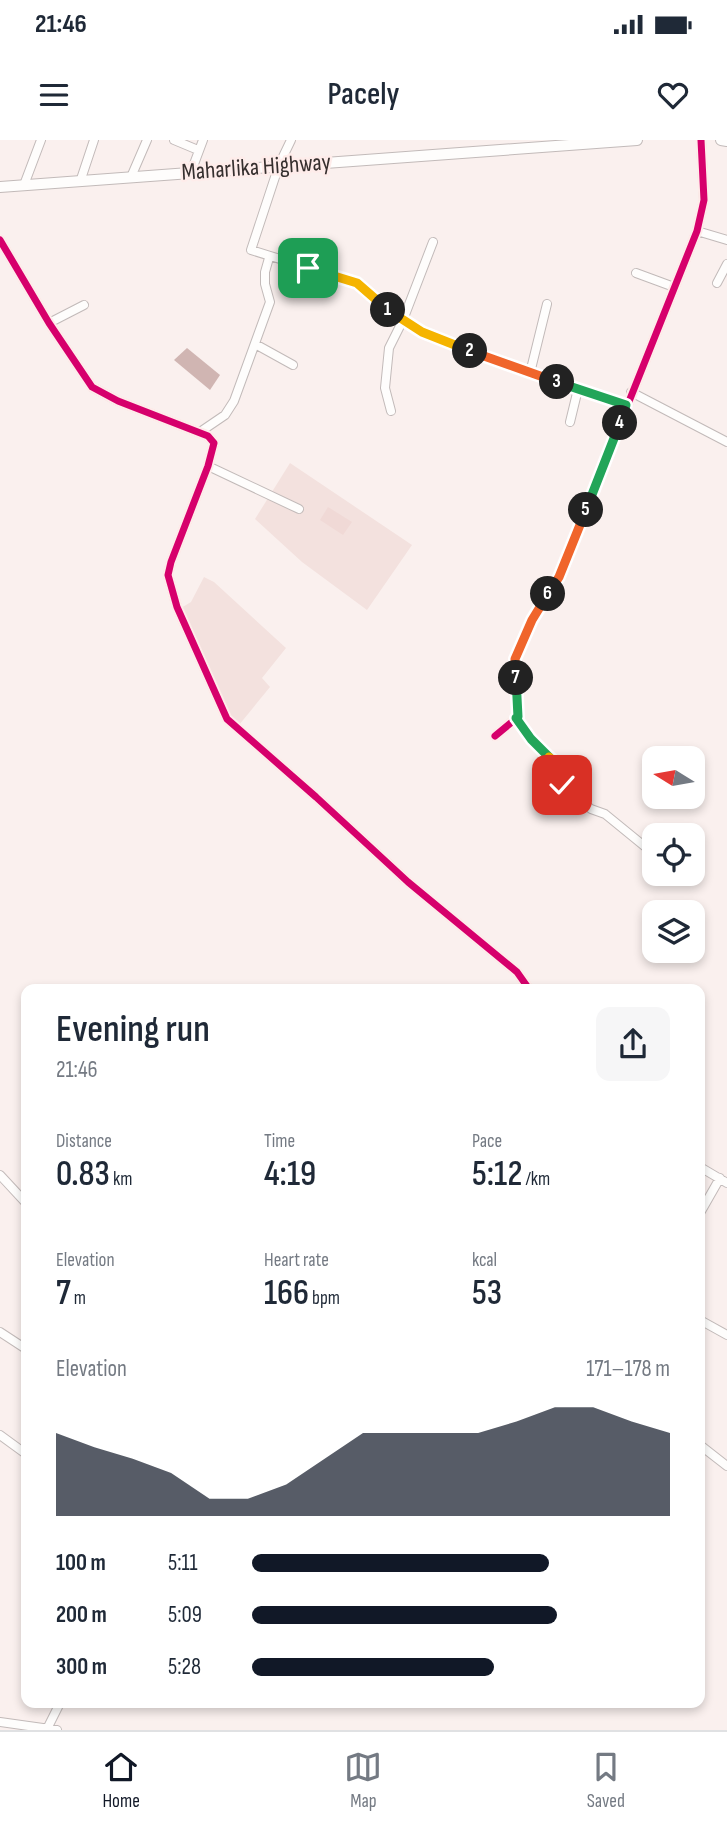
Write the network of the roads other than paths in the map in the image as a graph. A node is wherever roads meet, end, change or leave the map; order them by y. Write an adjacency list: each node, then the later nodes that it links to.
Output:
1 (41, 140): 16 (street)
2 (94, 140): 15 (street)
3 (147, 140): 14 (street)
4 (174, 140): 11 (street)
5 (203, 140): 11 (street)
6 (291, 140): 12 (street)
7 (637, 140): 12 (highway, Maharlika Highway)
8 (701, 140): 18 (street)
9 (721, 140): 10 (highway)
10 (727, 141)
11 (198, 150): 13 (street)
12 (279, 165): 13 (highway, Maharlika Highway); 22 (street)
13 (191, 172): 14 (highway, Maharlika Highway)
14 (131, 177): 15 (highway, Maharlika Highway)
15 (80, 182): 16 (highway, Maharlika Highway)
16 (24, 185): 17 (highway, Maharlika Highway)
17 (0, 187)
18 (697, 231): 20 (street); 26 (street)
19 (0, 240): 30 (street)
20 (727, 240)
21 (433, 242): 29 (street)
22 (269, 258): 29 (street); 31 (street)
23 (727, 264): 25 (street)
24 (636, 273): 26 (street)
25 (717, 283)
26 (674, 287): 35 (street)
27 (547, 304): 33 (street)
28 (84, 305): 30 (street)
29 (403, 320): 33 (street); 37 (street)
30 (49, 323): 39 (street)
31 (255, 344): 32 (street); 39 (street)
32 (293, 365)
33 (530, 373): 34 (street)
34 (578, 389): 36 (street); 38 (street)
35 (631, 392): 36 (street); 40 (street)
36 (626, 405): 43 (street)
37 (391, 411)
38 (570, 422)
39 (200, 432): 41 (street)
40 (727, 442)
41 (208, 466): 42 (street); 46 (street)
42 (299, 509)
43 (516, 718): 44 (street); 45 (street)
44 (495, 736)
45 (642, 844)
46 (525, 984)
47 (705, 1170): 49 (street)
48 (0, 1175): 50 (street)
49 (723, 1181): 51 (street)
50 (21, 1198)
51 (705, 1206)
52 (705, 1323): 54 (street)
53 (0, 1332): 55 (street)
54 (727, 1335)
55 (21, 1346)
56 (0, 1435): 58 (street)
57 (705, 1449): 59 (street)
58 (21, 1450)
59 (727, 1466)
60 (58, 1708): 62 (street)
61 (0, 1722): 62 (street)
62 (52, 1729)

